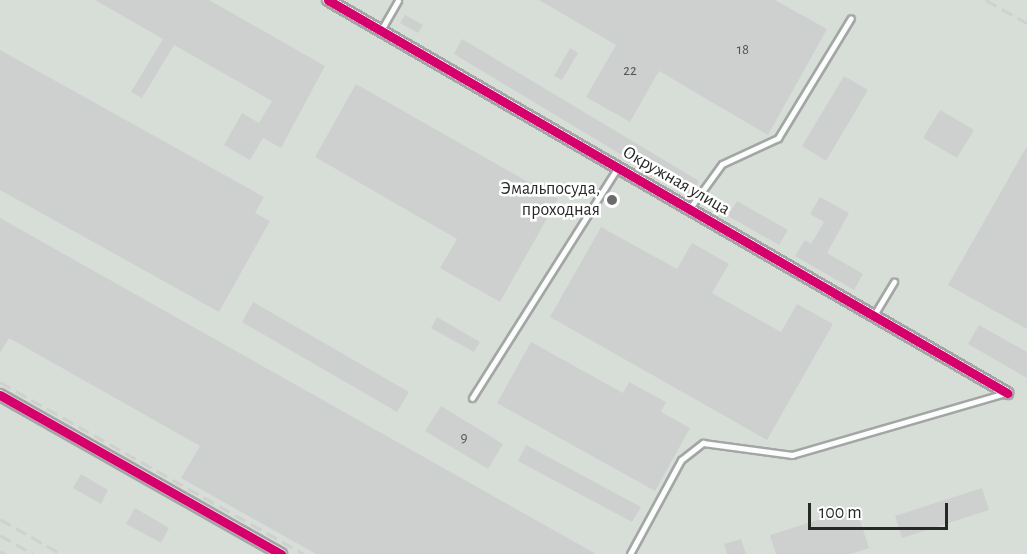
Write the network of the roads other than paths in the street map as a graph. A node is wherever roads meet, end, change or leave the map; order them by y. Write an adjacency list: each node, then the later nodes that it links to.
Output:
1 (328, 0): 4 (street, Окружная улица)
2 (398, 0): 4 (lane)
3 (851, 18): 6 (lane)
4 (380, 30): 5 (street, Окружная улица)
5 (618, 166): 6 (street, Окружная улица); 11 (lane)
6 (690, 208): 8 (street, Окружная улица)
7 (894, 282): 8 (lane)
8 (874, 315): 9 (street, Окружная улица)
9 (1007, 393): 13 (lane)
10 (0, 395): 12 (street)
11 (472, 398)
12 (281, 554)
13 (630, 554)

